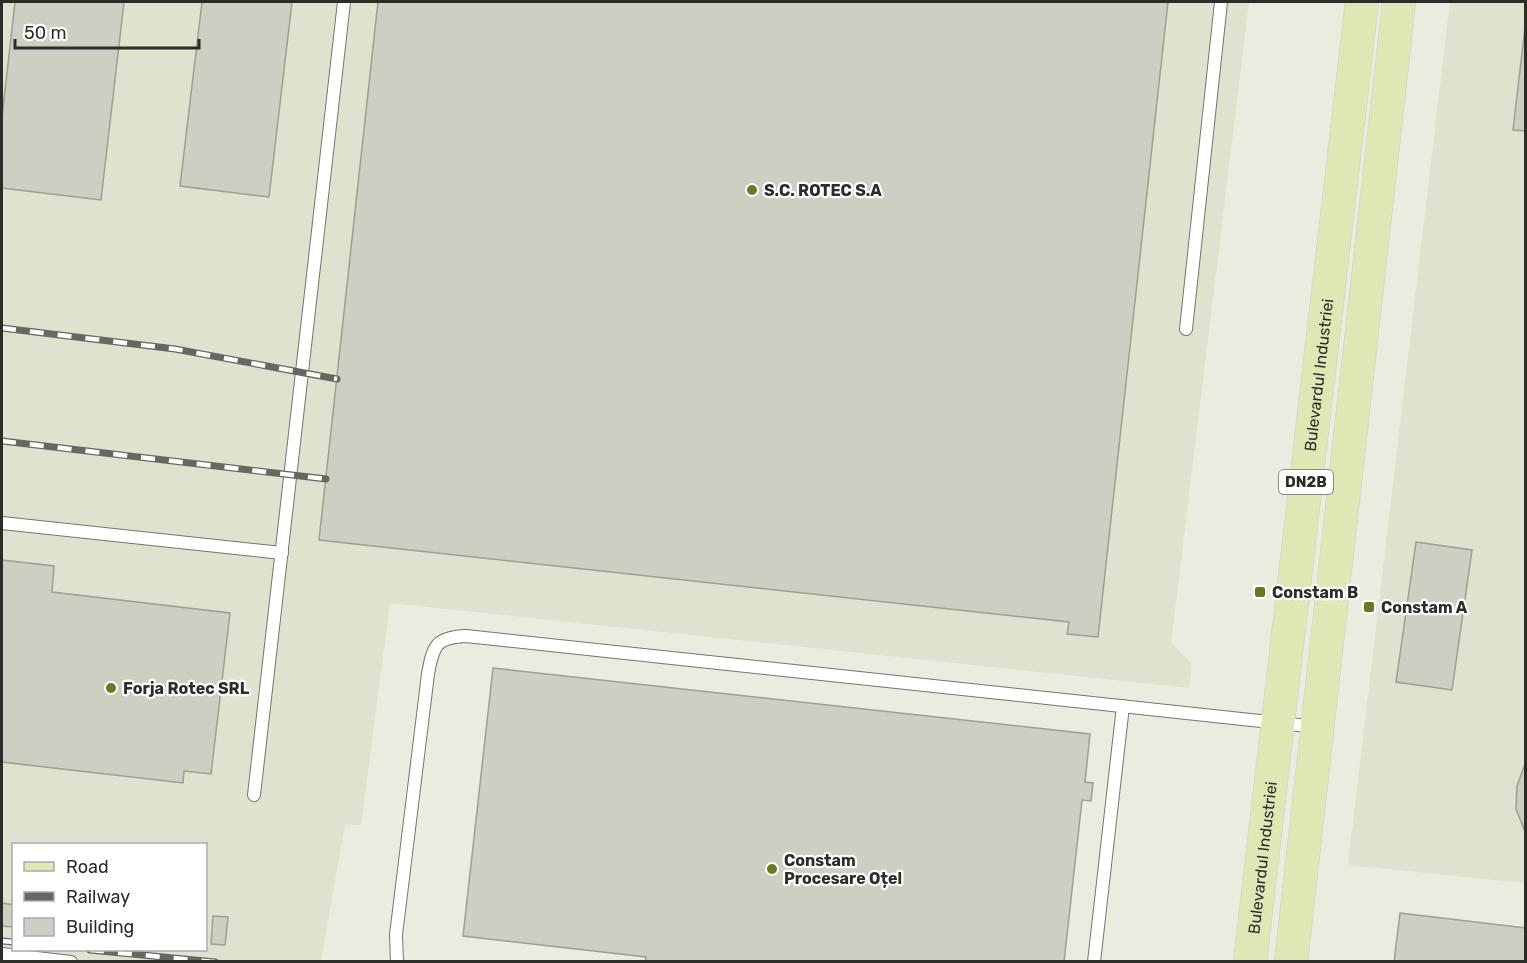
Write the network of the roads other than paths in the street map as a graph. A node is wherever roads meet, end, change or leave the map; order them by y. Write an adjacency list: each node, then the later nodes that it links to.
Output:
1 (345, 2): 7 (lane)
2 (1221, 2): 5 (lane)
3 (1362, 2): 9 (main road, Bulevardul Industriei / DN2B)
4 (1399, 2): 10 (main road, DN2B)
5 (1186, 329)
6 (2, 523): 7 (lane)
7 (282, 553): 11 (lane)
8 (1123, 706): 9 (lane); 14 (lane); 15 (lane)
9 (1279, 723): 10 (lane); 16 (main road, Bulevardul Industriei / DN2B)
10 (1318, 727): 17 (main road, DN2B)
11 (254, 795)
12 (2, 954): 13 (lane)
13 (71, 962)
14 (397, 962)
15 (1094, 962)
16 (1250, 962)
17 (1291, 962)

